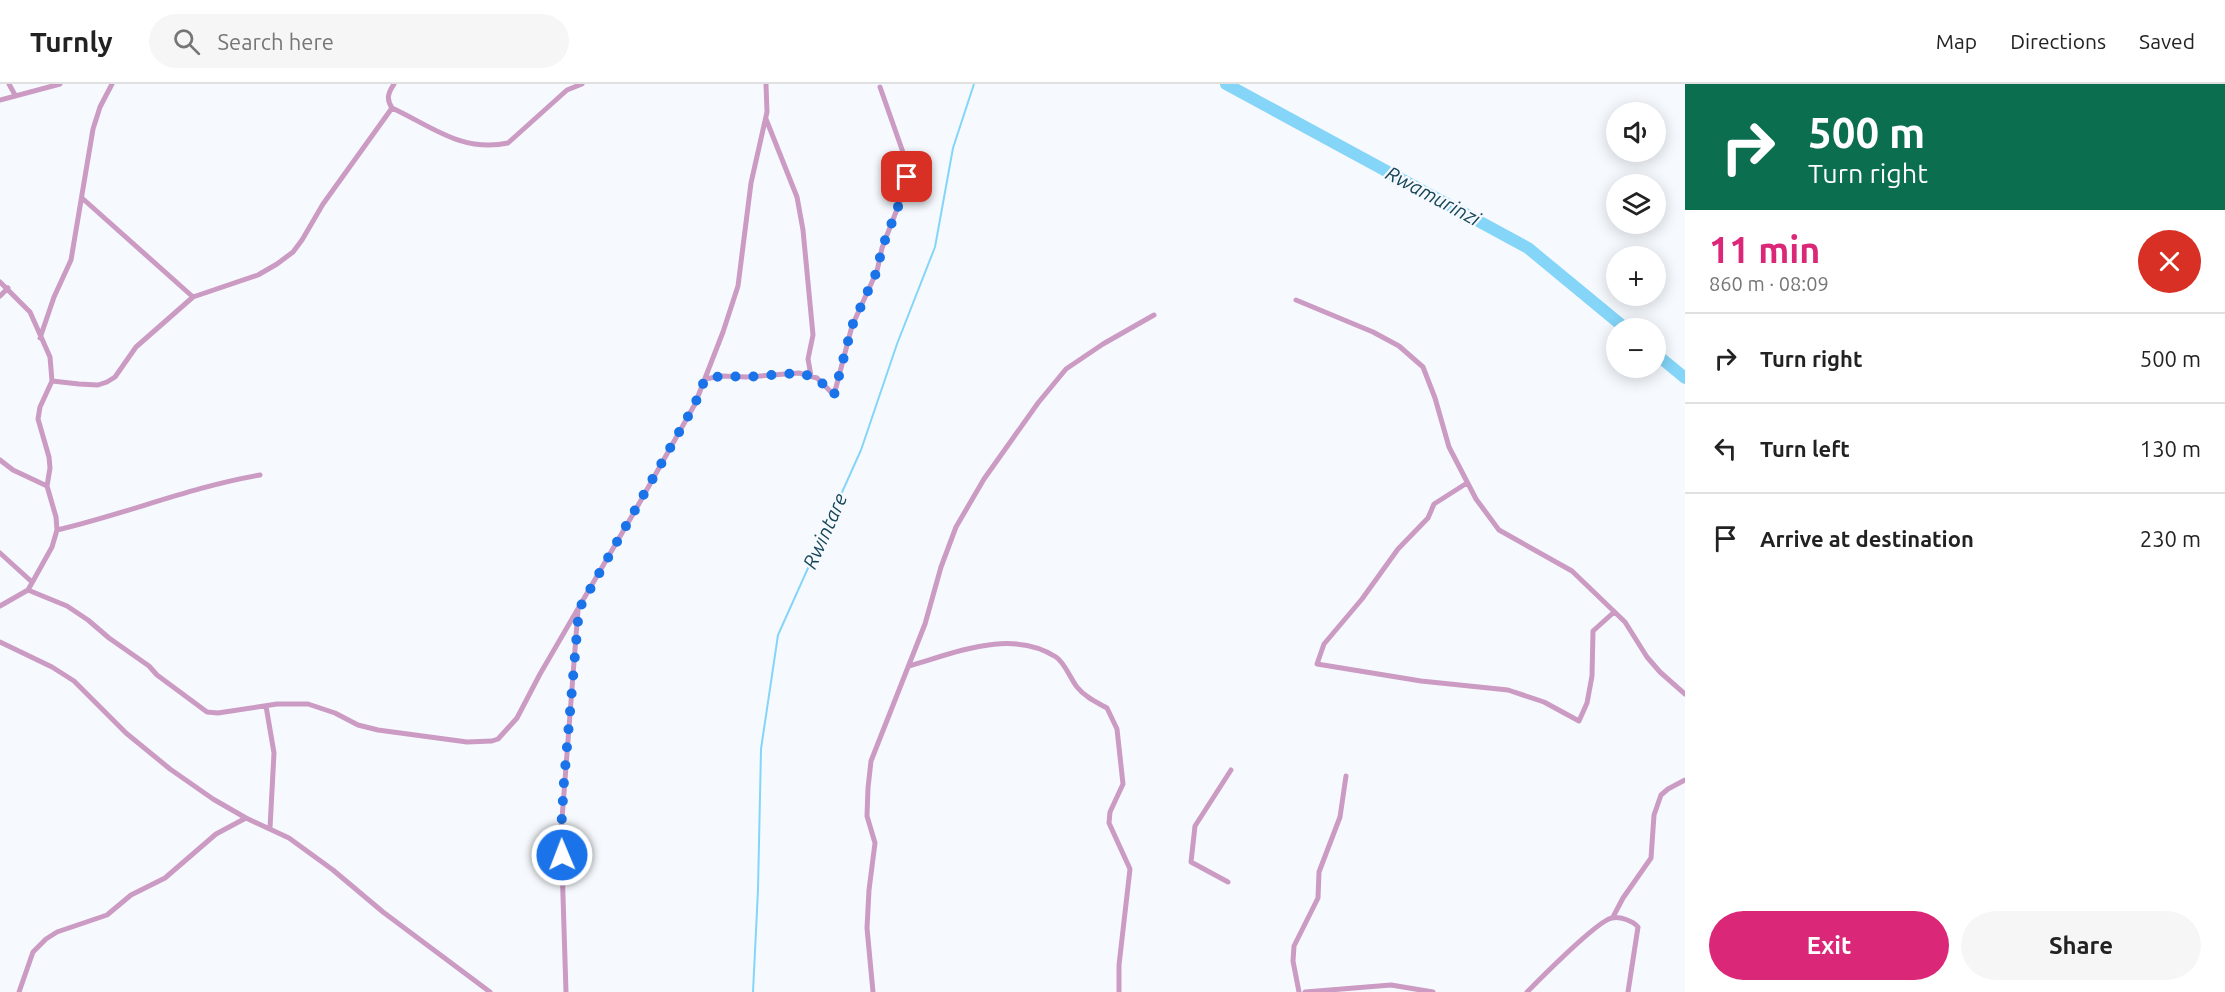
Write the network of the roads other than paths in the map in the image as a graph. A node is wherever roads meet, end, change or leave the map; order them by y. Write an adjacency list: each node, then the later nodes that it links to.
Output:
1 (9, 84): 8 (street)
2 (60, 84): 8 (street)
3 (112, 84): 12 (street)
4 (394, 84): 10 (street)
5 (582, 84): 10 (street)
6 (766, 84): 11 (street)
7 (880, 87): 20 (street)
8 (15, 95): 9 (street)
9 (0, 100)
10 (392, 108): 16 (street)
11 (766, 118): 20 (street); 21 (street)
12 (82, 198): 16 (street); 19 (street)
13 (0, 282): 14 (street)
14 (8, 288): 15 (street); 19 (street)
15 (0, 296)
16 (193, 297): 22 (street)
17 (1296, 300): 25 (street)
18 (1154, 315): 35 (street)
19 (40, 338): 22 (street)
20 (811, 376): 21 (street)
21 (705, 379): 32 (street)
22 (52, 381): 26 (street)
23 (0, 460): 26 (street)
24 (260, 475): 27 (street)
25 (1467, 483): 33 (street); 33 (street)
26 (47, 486): 27 (street)
27 (57, 530): 29 (street)
28 (0, 553): 29 (street)
29 (32, 582): 30 (street)
30 (28, 590): 31 (street); 37 (street)
31 (0, 606)
32 (579, 609): 37 (street); 47 (street)
33 (1613, 613): 36 (street)
34 (0, 642): 41 (street)
35 (909, 666): 48 (street); 49 (street)
36 (1685, 694)
37 (266, 706): 42 (street)
38 (1230, 770): 43 (street)
39 (1346, 776): 50 (street)
40 (1685, 780): 44 (street)
41 (246, 818): 42 (street); 45 (street)
42 (270, 828): 46 (street)
43 (1228, 882)
44 (1613, 917): 53 (street); 54 (street)
45 (19, 992)
46 (490, 992)
47 (566, 992)
48 (873, 992)
49 (1119, 992)
50 (1299, 992)
51 (1305, 992): 52 (street)
52 (1433, 992)
53 (1527, 992)
54 (1628, 992)

